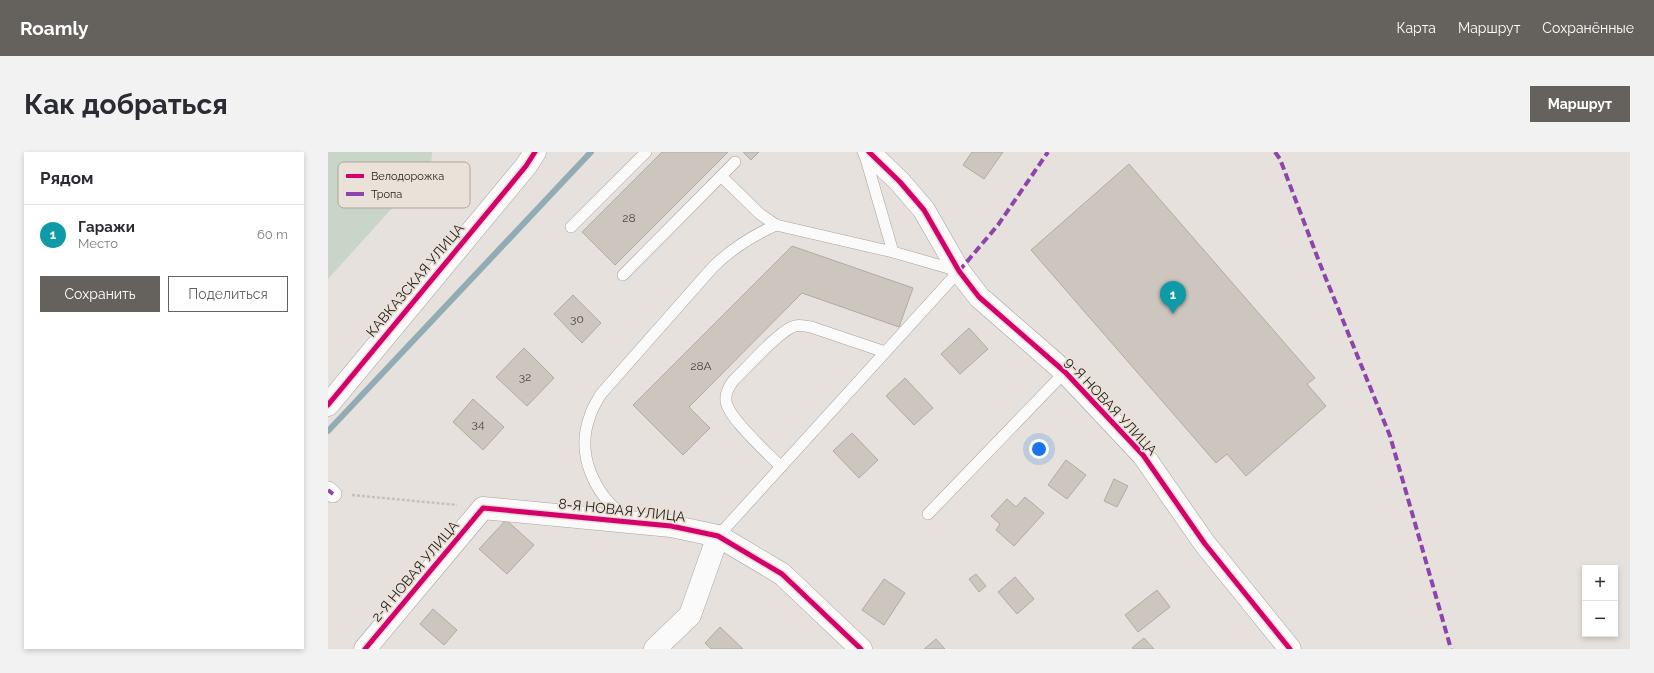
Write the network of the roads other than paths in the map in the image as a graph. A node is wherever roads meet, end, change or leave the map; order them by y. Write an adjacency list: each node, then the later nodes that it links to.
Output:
1 (535, 152): 14 (street, КАВКАЗСКАЯ УЛИЦА)
2 (864, 152): 9 (lane)
3 (869, 152): 10 (street, 9-Я НОВАЯ УЛИЦА)
4 (643, 153): 8 (lane)
5 (736, 162): 6 (lane)
6 (721, 176): 7 (lane); 11 (lane)
7 (776, 224): 9 (lane); 18 (lane)
8 (571, 227)
9 (893, 252): 10 (lane)
10 (959, 271): 12 (lane); 13 (street, 9-Я НОВАЯ УЛИЦА)
11 (623, 275)
12 (885, 352): 15 (lane); 15 (lane)
13 (1065, 372): 17 (lane); 23 (street, 9-Я НОВАЯ УЛИЦА)
14 (328, 405)
15 (781, 467): 19 (lane)
16 (483, 508): 18 (street, 8-Я НОВАЯ УЛИЦА); 20 (street, 2-Я НОВАЯ УЛИЦА)
17 (928, 514)
18 (632, 523): 19 (street, 8-Я НОВАЯ УЛИЦА)
19 (718, 536): 21 (street); 22 (street, 8-Я НОВАЯ УЛИЦА)
20 (365, 649)
21 (655, 649)
22 (861, 649)
23 (1290, 649)

